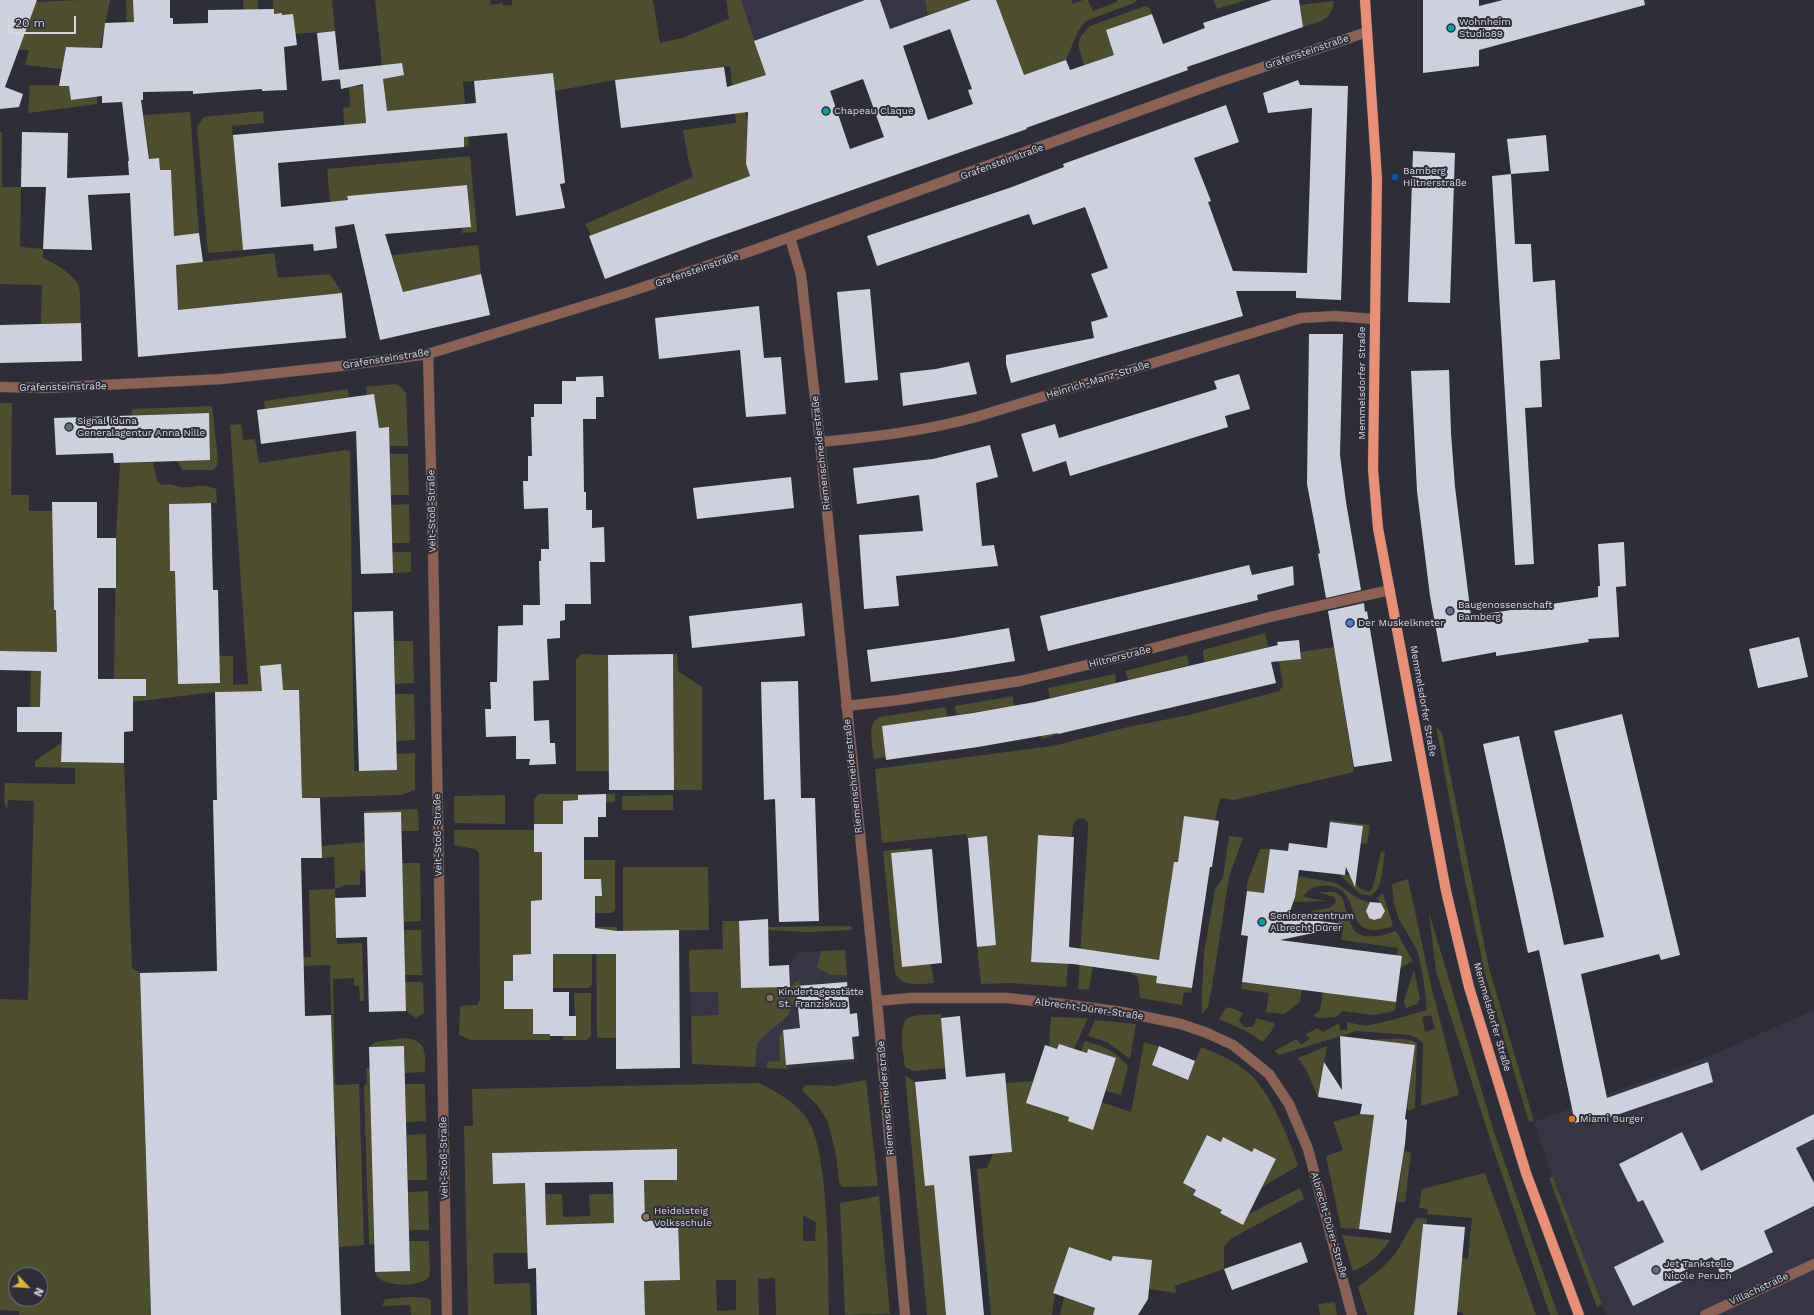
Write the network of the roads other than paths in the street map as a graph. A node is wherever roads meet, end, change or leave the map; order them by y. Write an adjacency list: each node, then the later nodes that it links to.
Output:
1 (1365, 0): 2 (main road, Memmelsdorfer Straße)
2 (1367, 32): 3 (street, Grafensteinstraße); 4 (main road, Memmelsdorfer Straße)
3 (790, 238): 5 (street, Grafensteinstraße); 7 (street, Riemenschneiderstraße)
4 (1374, 319): 7 (street, Heinrich-Manz-Straße); 8 (main road, Memmelsdorfer Straße)
5 (428, 354): 6 (street, Grafensteinstraße); 12 (street, Veit-Stoß-Straße)
6 (0, 387)
7 (820, 442): 9 (street, Riemenschneiderstraße)
8 (1390, 590): 9 (street, Hiltnerstraße); 15 (main road, Memmelsdorfer Straße)
9 (846, 706): 10 (street, Riemenschneiderstraße)
10 (877, 1001): 13 (street, Riemenschneiderstraße); 14 (street, Albrecht-Dürer-Straße)
11 (1814, 1264): 16 (street, Villachstraße)
12 (447, 1315)
13 (905, 1315)
14 (1352, 1315)
15 (1579, 1315)
16 (1705, 1315)

